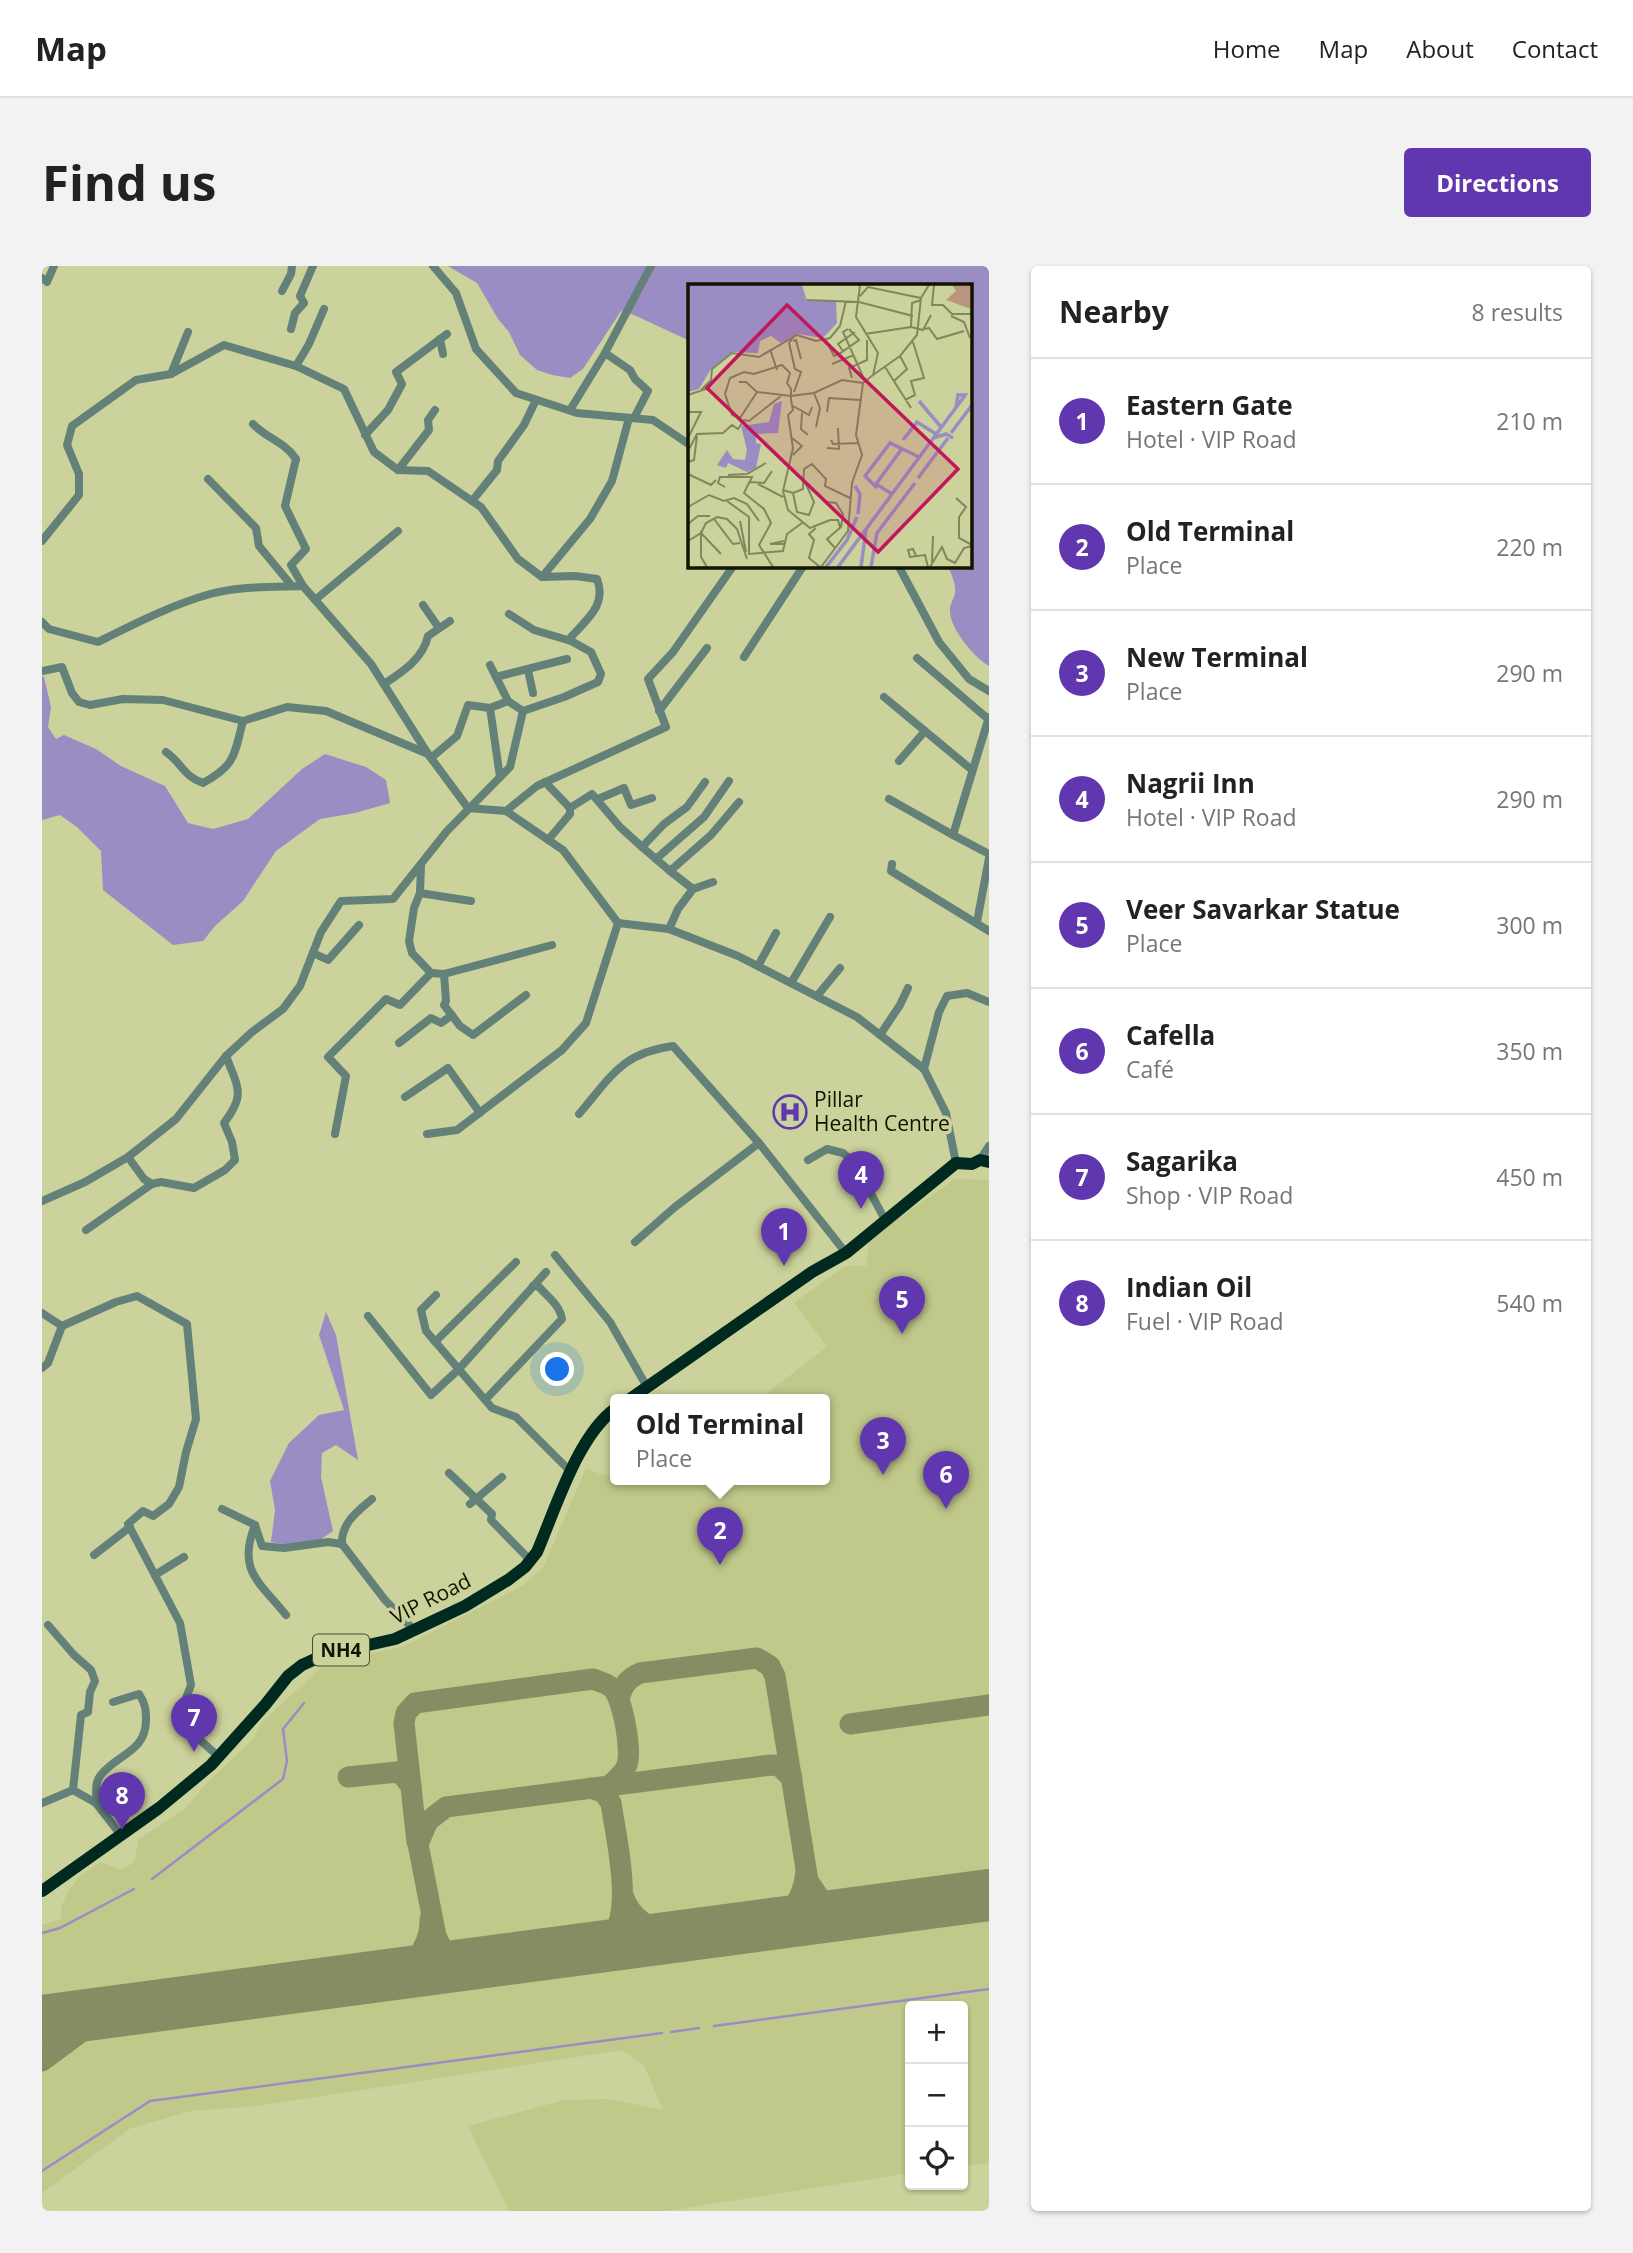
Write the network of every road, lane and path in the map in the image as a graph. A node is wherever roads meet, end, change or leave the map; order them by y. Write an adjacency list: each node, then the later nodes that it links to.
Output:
1 (54, 266): 6 (street)
2 (292, 266): 7 (street)
3 (313, 266): 9 (street)
4 (433, 266): 15 (street)
5 (651, 266): 11 (street)
6 (42, 278)
7 (282, 291)
8 (324, 309): 13 (street)
9 (291, 329)
10 (188, 332): 14 (street)
11 (605, 353): 17 (street); 18 (street)
12 (443, 354): 20 (street)
13 (296, 366): 14 (street); 20 (street)
14 (171, 374): 26 (street)
15 (537, 400): 17 (street); 24 (street)
16 (435, 410): 22 (street)
17 (570, 410): 18 (street)
18 (632, 418): 21 (street); 30 (street)
19 (253, 424): 32 (street)
20 (365, 435): 22 (street)
21 (688, 443)
22 (398, 470): 24 (street)
23 (208, 479): 31 (street)
24 (472, 501): 30 (street)
25 (398, 531): 33 (street)
26 (42, 541)
27 (733, 567): 55 (street)
28 (803, 567): 41 (street)
29 (899, 567): 49 (street)
30 (542, 577): 39 (street)
31 (292, 586): 32 (street); 37 (street)
32 (303, 586): 33 (street)
33 (315, 600): 48 (street)
34 (424, 605): 38 (street)
35 (509, 614): 39 (street)
36 (450, 621): 38 (street)
37 (42, 622)
38 (439, 628): 48 (street)
39 (571, 641): 54 (street)
40 (707, 648): 55 (street)
41 (744, 657)
42 (917, 658): 56 (street)
43 (567, 659): 45 (street)
44 (490, 665): 47 (street)
45 (528, 670): 47 (street); 50 (street)
46 (42, 671): 57 (street)
47 (496, 677): 52 (street)
48 (384, 684): 60 (street)
49 (989, 691)
50 (533, 693)
51 (884, 697): 58 (street)
52 (508, 701): 53 (street); 54 (street)
53 (490, 708): 60 (street); 63 (street)
54 (523, 711): 63 (street)
55 (659, 711): 65 (street)
56 (989, 718): 62 (street)
57 (243, 721): 59 (street); 60 (street)
58 (925, 731): 61 (street); 62 (street)
59 (166, 752)
60 (430, 756): 71 (street)
61 (899, 761)
62 (972, 770): 74 (street)
63 (500, 777): 71 (street)
64 (729, 781): 78 (street)
65 (545, 782): 72 (street); 73 (street)
66 (705, 782): 76 (street)
67 (652, 798): 68 (street)
68 (598, 799): 72 (street); 76 (street)
69 (889, 799): 74 (street)
70 (739, 802): 81 (street)
71 (468, 808): 73 (street); 79 (street)
72 (570, 808): 75 (street)
73 (506, 811): 75 (street)
74 (954, 835): 77 (street)
75 (548, 840): 88 (street)
76 (642, 847): 78 (street)
77 (989, 856): 87 (street)
78 (656, 859): 81 (street)
79 (421, 864): 84 (street); 94 (street)
80 (892, 864): 87 (street)
81 (670, 871): 83 (street)
82 (713, 882): 83 (street)
83 (693, 889): 90 (street)
84 (420, 893): 85 (street); 97 (street)
85 (471, 901)
86 (830, 917): 99 (street)
87 (977, 922): 91 (street)
88 (618, 923): 90 (street); 110 (street)
89 (359, 925): 94 (street)
90 (669, 929): 95 (street)
91 (989, 931)
92 (776, 933): 95 (street)
93 (552, 945): 98 (street)
94 (313, 953): 107 (street)
95 (758, 966): 99 (street)
96 (840, 968): 102 (street)
97 (431, 973): 98 (street); 112 (street)
98 (444, 974): 104 (street)
99 (791, 983): 102 (street)
100 (908, 988): 105 (street)
101 (526, 995): 104 (street)
102 (817, 996): 105 (street)
103 (989, 1002): 108 (street)
104 (452, 1015): 106 (street)
105 (880, 1035): 108 (street)
106 (400, 1043)
107 (226, 1056): 116 (street); 120 (street)
108 (924, 1069): 119 (street)
109 (405, 1097): 110 (street)
110 (481, 1113): 113 (street)
111 (579, 1114): 114 (street)
112 (335, 1134)
113 (427, 1134)
114 (759, 1143): 124 (street); 125 (street)
115 (989, 1146): 118 (street)
116 (128, 1157): 120 (street); 121 (street)
117 (808, 1160): 122 (street)
118 (984, 1161): 119 (highway)
119 (956, 1163): 122 (highway)
120 (152, 1184): 123 (street)
121 (42, 1201)
122 (885, 1220): 125 (highway)
123 (86, 1230)
124 (635, 1242)
125 (846, 1253): 138 (highway)
126 (555, 1255): 138 (street)
127 (516, 1262): 134 (street)
128 (546, 1272): 129 (street)
129 (533, 1286): 136 (street); 140 (street)
130 (436, 1295): 134 (street)
131 (42, 1313): 133 (street)
132 (368, 1316): 136 (street)
133 (62, 1326): 135 (street); 149 (street)
134 (435, 1342): 136 (street)
135 (45, 1366): 137 (street)
136 (458, 1370): 140 (street)
137 (42, 1378)
138 (647, 1387): 139 (highway)
139 (637, 1394)
140 (486, 1399): 142 (street)
141 (610, 1413): 142 (highway, VIP Road / NH4)
142 (572, 1472): 153 (highway, VIP Road / NH4)
143 (449, 1473): 146 (street)
144 (502, 1477): 146 (street)
145 (372, 1499): 150 (street)
146 (473, 1502): 153 (street)
147 (222, 1509): 148 (street)
148 (255, 1525): 150 (street); 155 (street)
149 (130, 1527): 151 (street); 154 (street)
150 (342, 1544): 157 (street)
151 (94, 1555)
152 (184, 1557): 154 (street)
153 (531, 1561): 157 (highway, VIP Road / NH4)
154 (155, 1575): 159 (street)
155 (286, 1615)
156 (44, 1624): 160 (street)
157 (414, 1630): 159 (highway, VIP Road / NH4)
158 (113, 1702): 162 (street)
159 (219, 1757): 163 (highway, VIP Road / NH4)
160 (73, 1790): 161 (street); 162 (street)
161 (42, 1803)
162 (96, 1803): 163 (street)
163 (120, 1835): 164 (highway, VIP Road / NH4)
164 (42, 1891)

